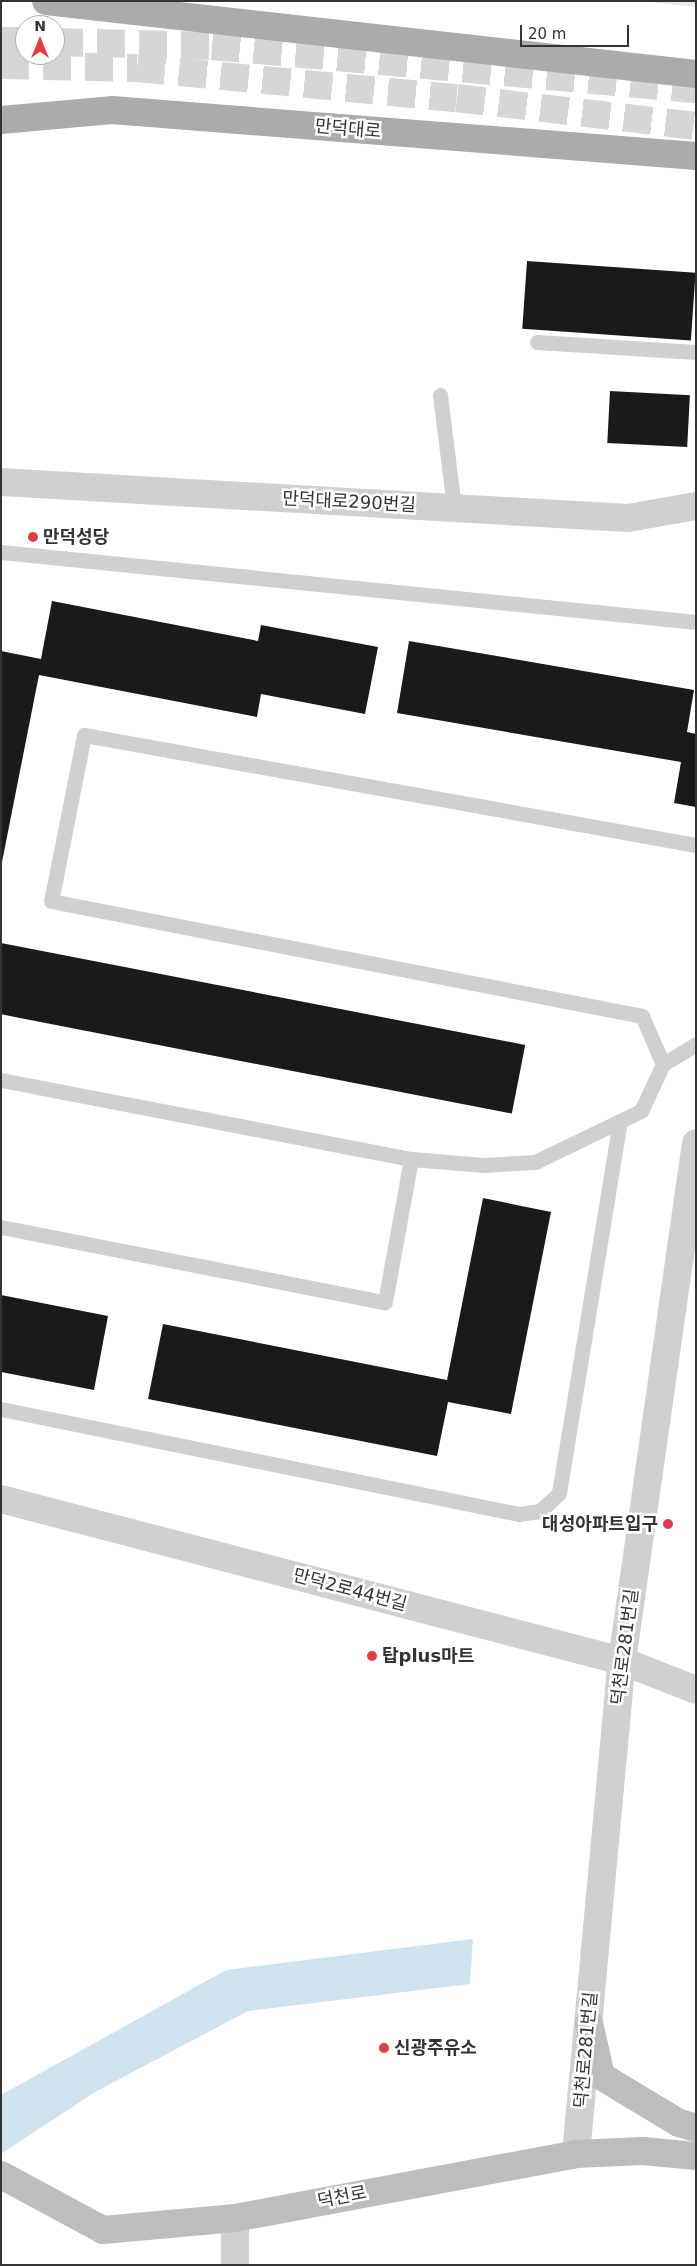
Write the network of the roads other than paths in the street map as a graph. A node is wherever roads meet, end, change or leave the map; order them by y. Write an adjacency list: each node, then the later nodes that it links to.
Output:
1 (46, 1): 2 (main road)
2 (696, 74)
3 (1, 120): 4 (main road, 만덕대로)
4 (696, 156)
5 (537, 342): 6 (lane)
6 (696, 352)
7 (440, 395): 10 (lane)
8 (1, 482): 10 (street, 만덕대로290번길)
9 (696, 506): 10 (street, 만덕대로290번길)
10 (454, 508)
11 (1, 552): 12 (lane)
12 (696, 622)
13 (696, 845): 15 (lane)
14 (696, 1044): 15 (lane)
15 (663, 1064): 17 (lane)
16 (1, 1080): 19 (lane)
17 (620, 1121): 19 (lane); 22 (lane)
18 (696, 1143): 20 (street, 덕천로281번길)
19 (411, 1159): 21 (lane)
20 (690, 1217): 24 (street, 덕천로281번길)
21 (1, 1227)
22 (1, 1409)
23 (1, 1499): 24 (street, 만덕2로44번길)
24 (622, 1661): 25 (street, 만덕2로44번길); 26 (street, 덕천로281번길)
25 (696, 1690)
26 (589, 2023): 27 (main road); 28 (street, 덕천로281번길)
27 (696, 2128)
28 (576, 2154): 29 (main road, 덕천로); 31 (main road, 덕천로)
29 (696, 2156)
30 (10, 2180): 31 (main road, 덕천로)
31 (235, 2218): 32 (street)
32 (235, 2265)

